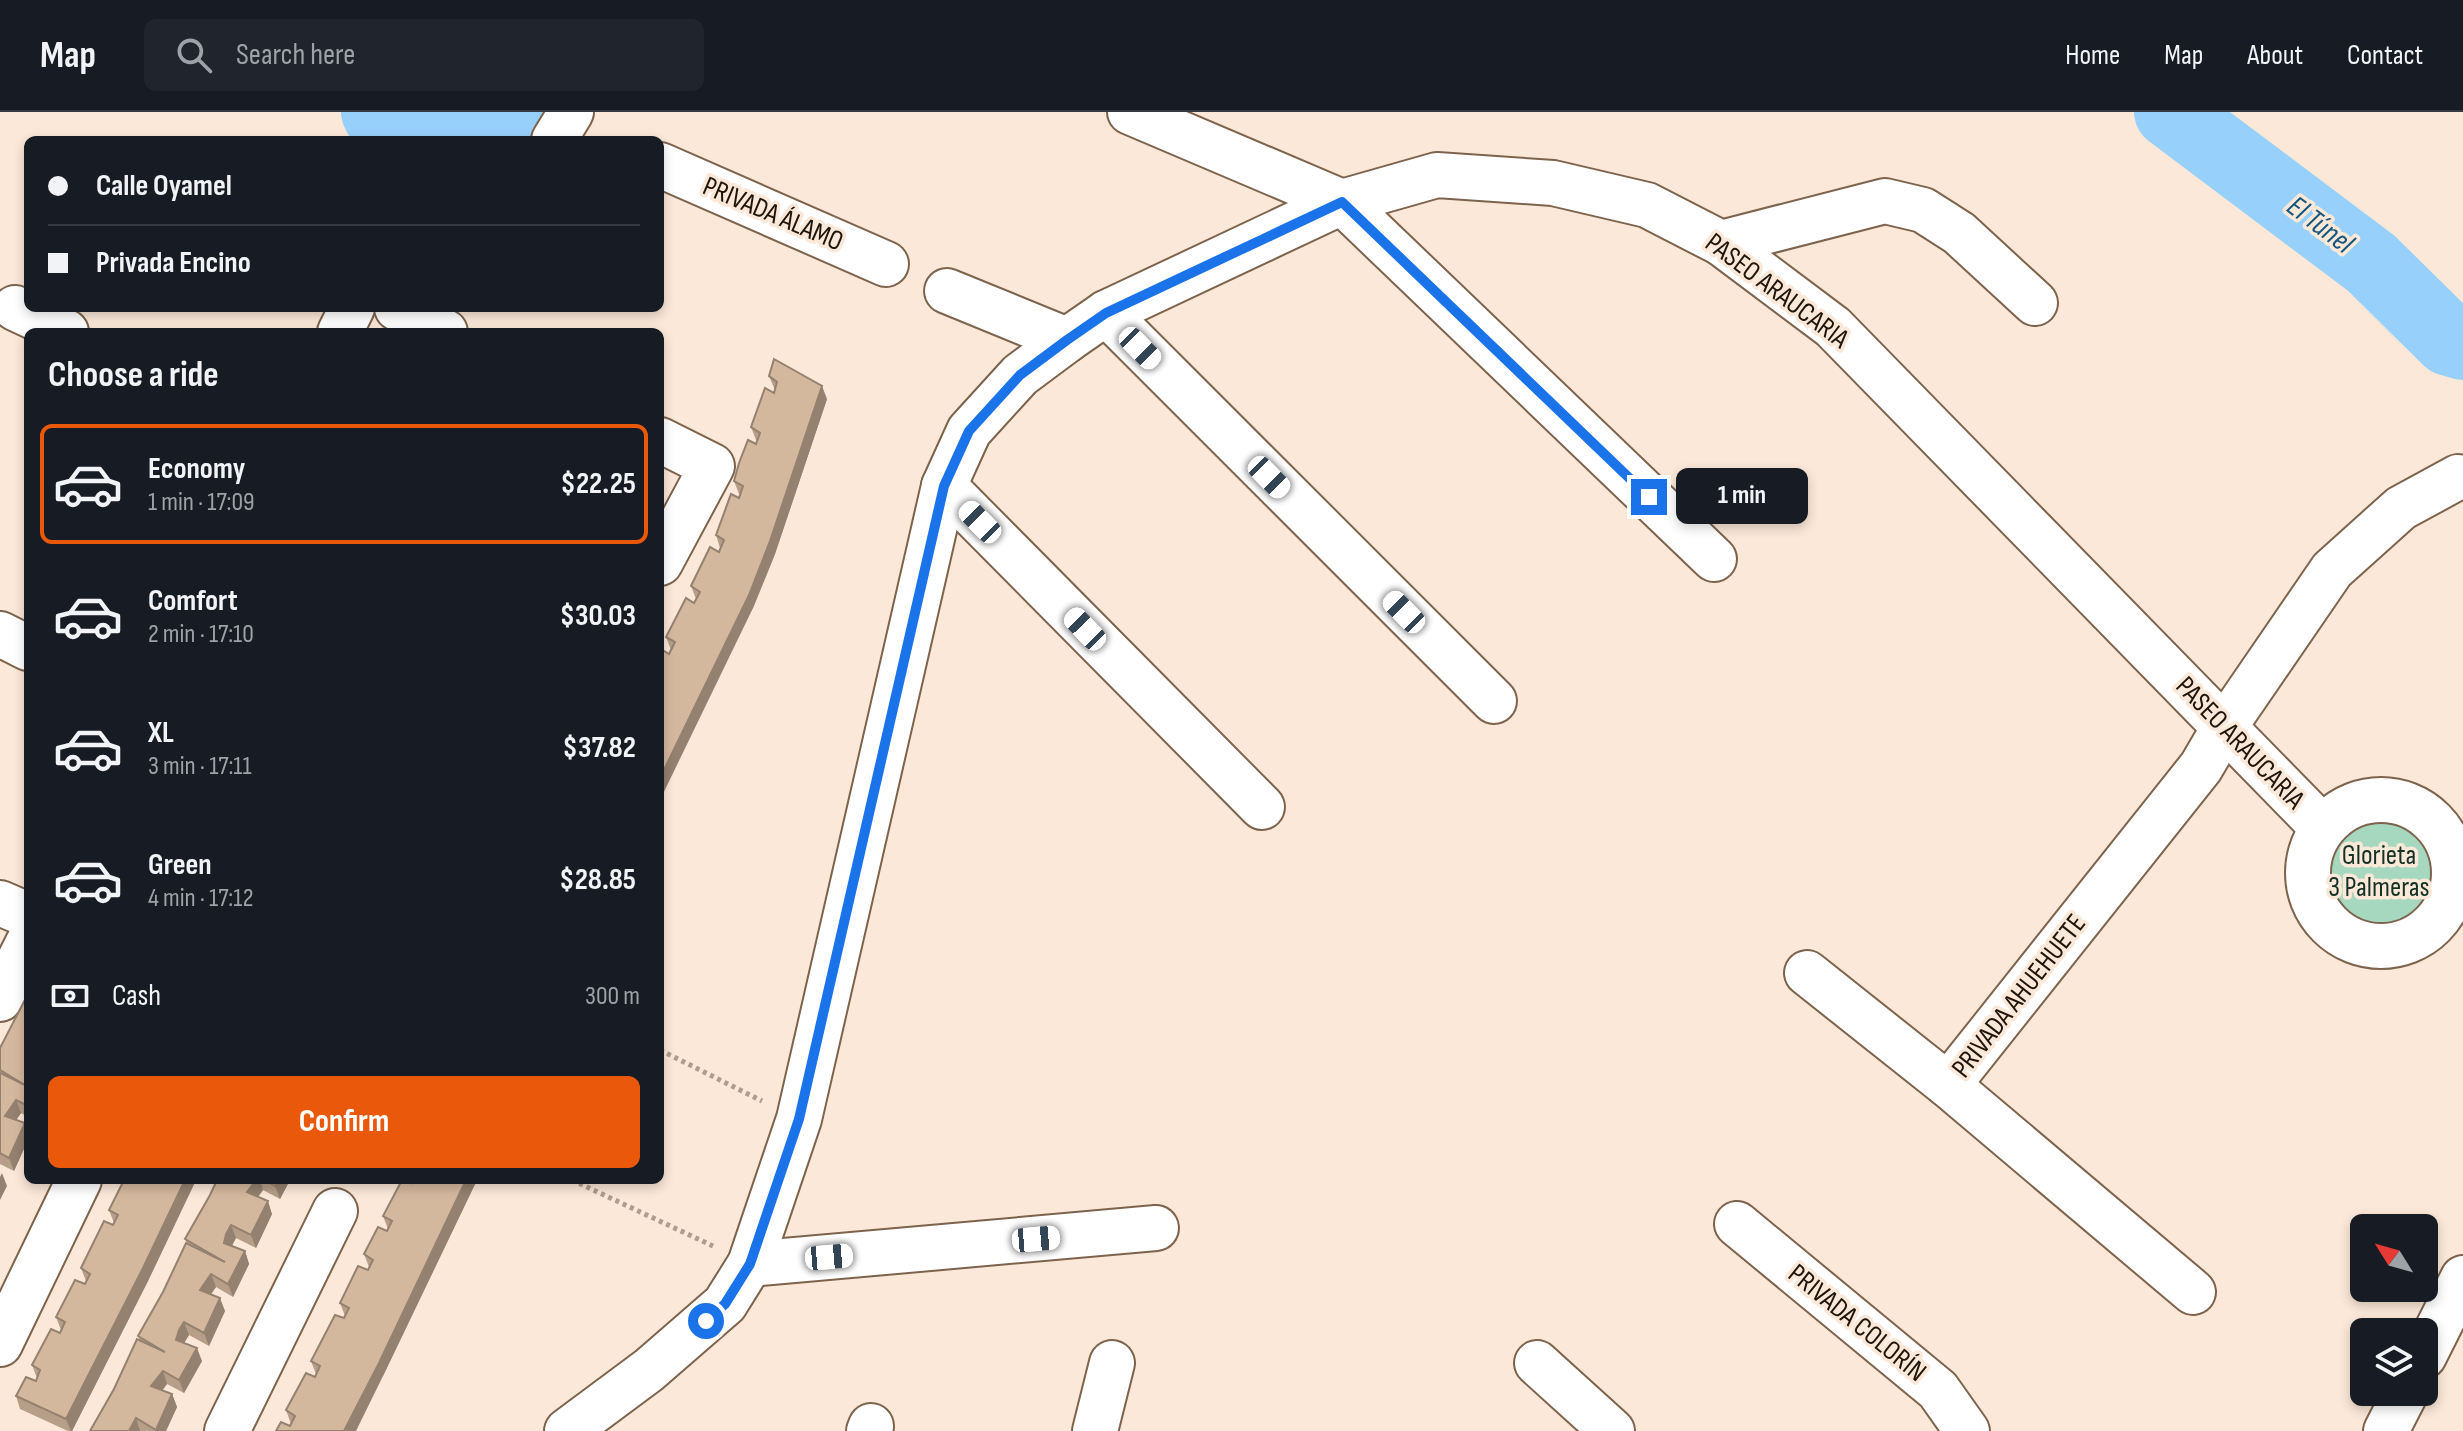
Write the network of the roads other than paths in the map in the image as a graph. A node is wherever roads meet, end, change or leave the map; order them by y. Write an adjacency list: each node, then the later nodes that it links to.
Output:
1 (571, 112): 3 (street)
2 (1130, 112): 5 (street)
3 (556, 136)
4 (664, 167): 7 (street, PRIVADA ÁLAMO)
5 (1342, 202): 6 (street, PASEO ARAUCARIA); 12 (street, PASEO ARAUCARIA); 20 (street)
6 (1721, 243): 9 (street); 24 (street, PASEO ARAUCARIA)
7 (886, 264)
8 (947, 291): 15 (street)
9 (2035, 303)
10 (15, 308): 13 (street)
11 (405, 312): 14 (street)
12 (1106, 313): 15 (street, PASEO ARAUCARIA); 23 (street)
13 (58, 328)
14 (437, 328)
15 (1067, 340): 18 (street, PASEO ARAUCARIA)
16 (664, 442): 19 (street)
17 (2458, 477): 24 (street, PRIVADA AHUEHUETE)
18 (944, 486): 25 (street); 38 (street, PASEO ARAUCARIA)
19 (664, 556)
20 (1714, 559)
21 (0, 634): 22 (street)
22 (24, 646)
23 (1494, 701)
24 (2225, 726): 26 (street, PASEO ARAUCARIA); 33 (street, PRIVADA AHUEHUETE)
25 (1262, 807)
26 (2322, 827): 27 (street); 27 (street)
27 (2457, 902)
28 (0, 903): 29 (street)
29 (24, 913)
30 (24, 951): 32 (street)
31 (1807, 973): 33 (street)
32 (0, 999)
33 (1948, 1085): 40 (street, PRIVADA AHUEHUETE)
34 (77, 1184): 42 (street)
35 (335, 1211): 46 (street)
36 (1737, 1224): 50 (street, PRIVADA COLORÍN)
37 (1156, 1228): 38 (street)
38 (750, 1264): 47 (street, PASEO ARAUCARIA)
39 (2463, 1278): 41 (street)
40 (2193, 1292)
41 (2438, 1328)
42 (0, 1344)
43 (1112, 1363): 48 (street)
44 (1537, 1363): 49 (street)
45 (2399, 1406): 51 (street)
46 (227, 1431)
47 (567, 1431)
48 (1095, 1431)
49 (1612, 1431)
50 (1967, 1431)
51 (2386, 1431)

